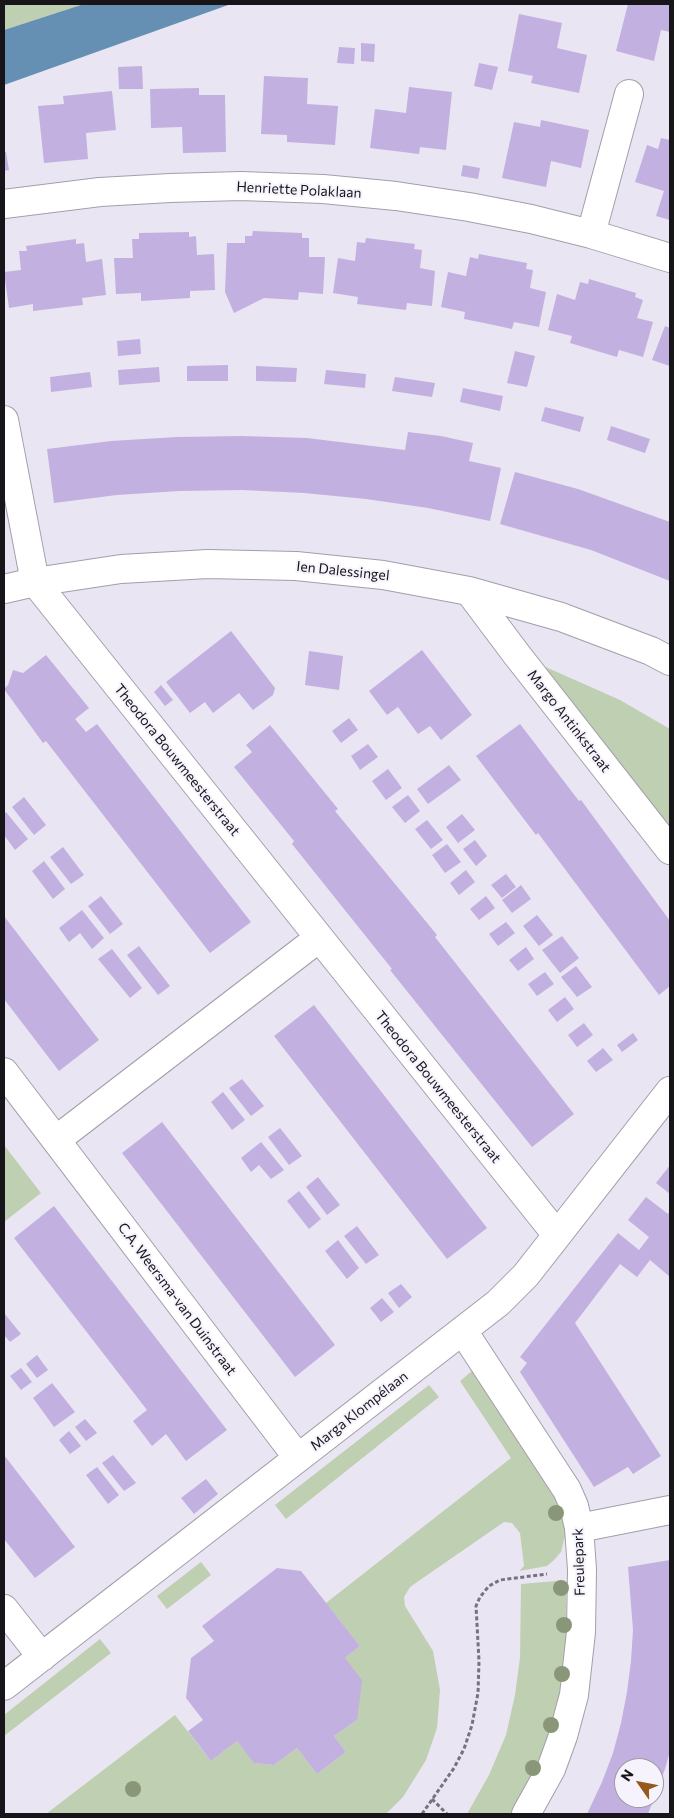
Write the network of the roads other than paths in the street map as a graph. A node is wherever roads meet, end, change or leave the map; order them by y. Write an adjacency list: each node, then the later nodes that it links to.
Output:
1 (629, 94): 3 (street)
2 (4, 204): 3 (street, Henriette Polaklaan)
3 (591, 234): 4 (street, Henriette Polaklaan)
4 (670, 258)
5 (4, 420): 6 (street)
6 (35, 582): 7 (street, Ien Dalessingel); 8 (street, Ien Dalessingel); 11 (street, Theodora Bouwmeesterstraat)
7 (4, 589)
8 (469, 591): 9 (street, Ien Dalessingel); 10 (street, Margo Antinkstraat)
9 (670, 660)
10 (670, 850)
11 (319, 938): 14 (street); 15 (street, Theodora Bouwmeesterstraat)
12 (4, 1072): 14 (street, C.A. Weersma-van Duinstraat)
13 (670, 1091): 15 (street, Marga Klompélaan)
14 (56, 1140): 17 (street, C.A. Weersma-van Duinstraat)
15 (557, 1235): 16 (street, Marga Klompélaan)
16 (464, 1331): 17 (street, Marga Klompélaan); 19 (street, Freulepark)
17 (298, 1458): 21 (street, Marga Klompélaan)
18 (670, 1510): 19 (street)
19 (579, 1528): 23 (street, Freulepark)
20 (4, 1609): 21 (street)
21 (42, 1657): 22 (street, Marga Klompélaan)
22 (4, 1686)
23 (526, 1814)

